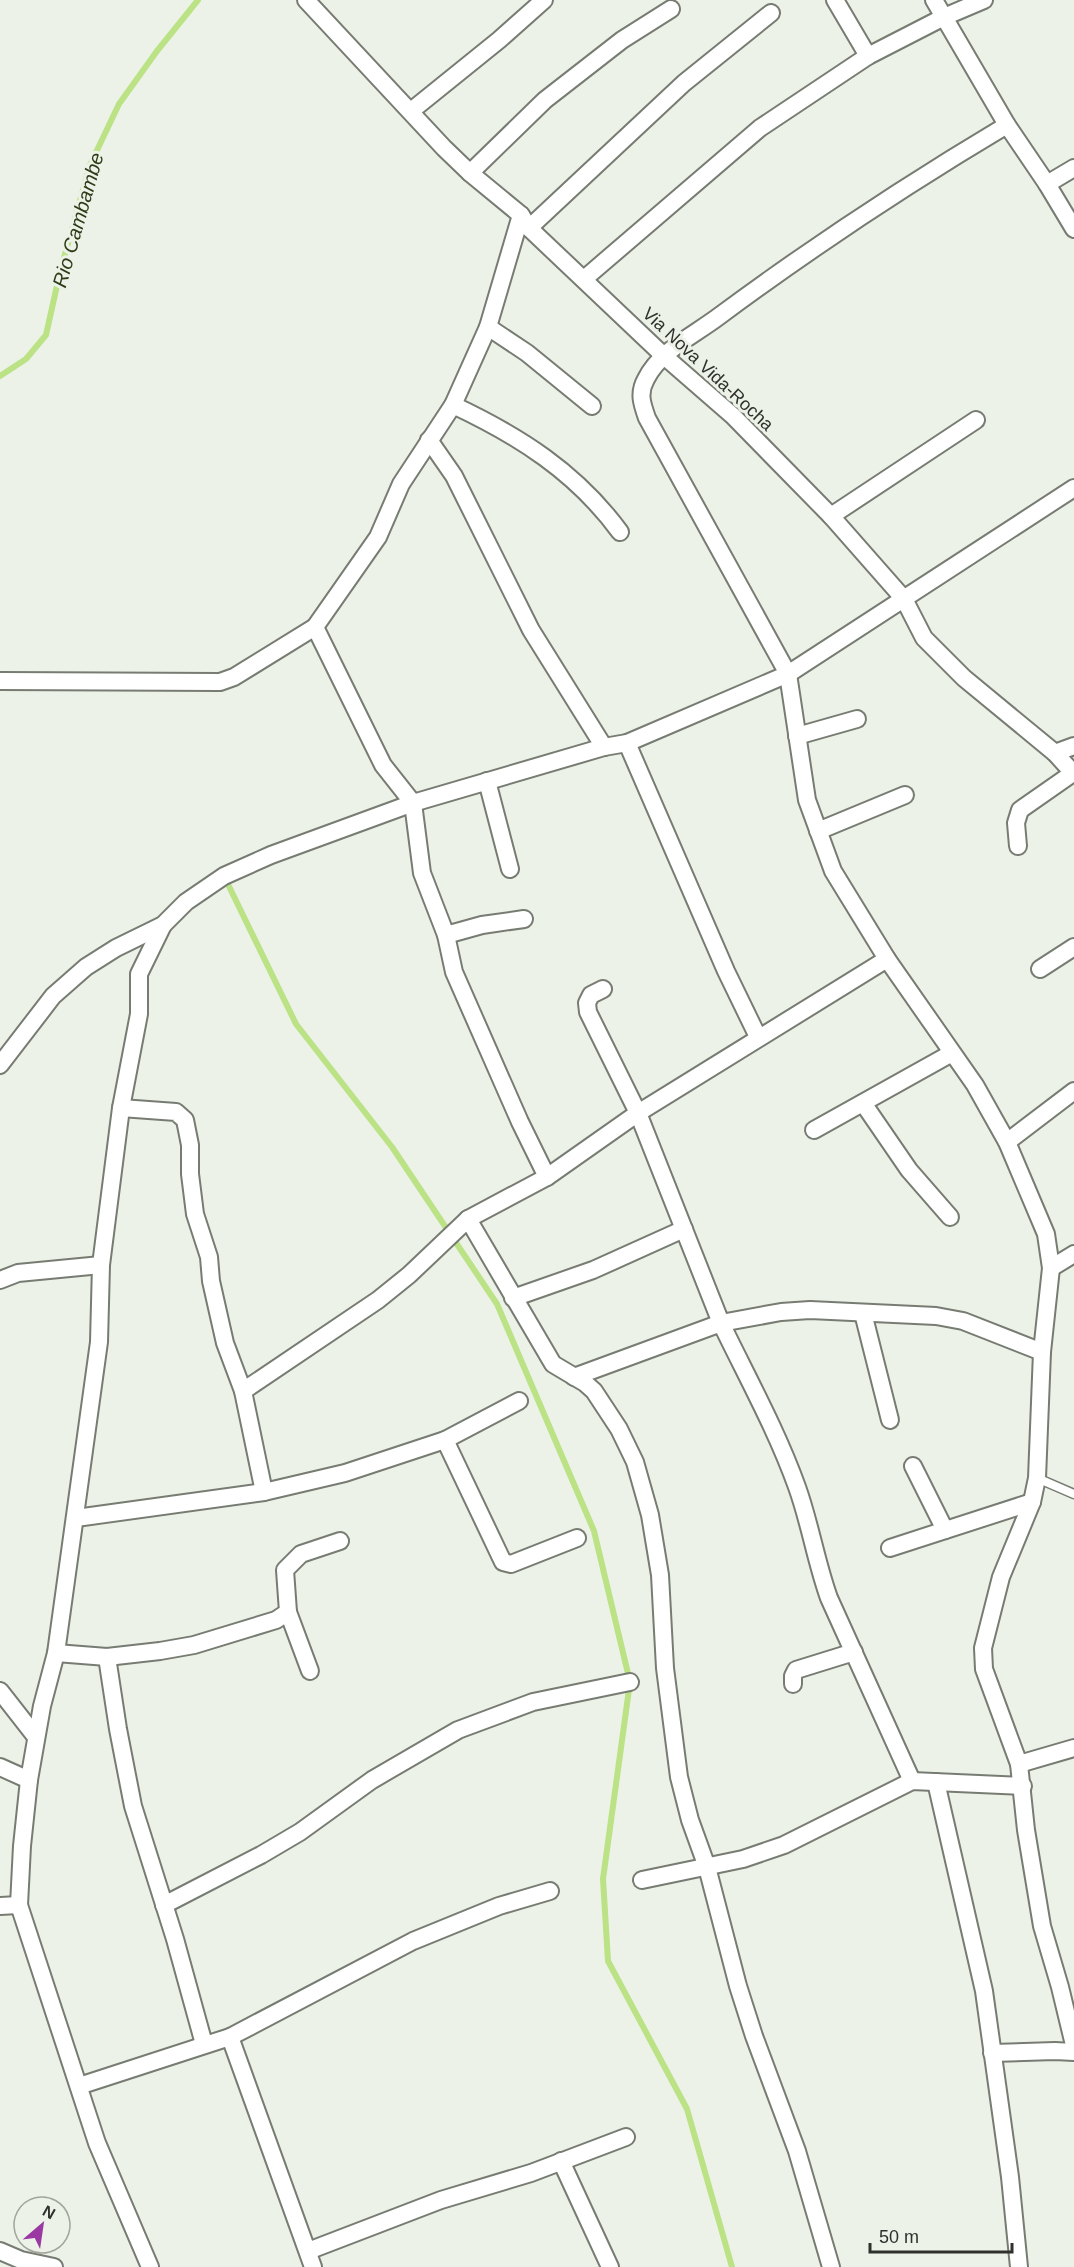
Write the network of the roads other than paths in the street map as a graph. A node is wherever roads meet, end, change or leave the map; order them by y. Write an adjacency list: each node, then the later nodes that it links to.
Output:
1 (306, 0): 10 (street, Via Nova Vida-Rocha)
2 (544, 0): 10 (street)
3 (835, 0): 9 (street)
4 (934, 0): 8 (street)
5 (984, 0): 8 (street)
6 (671, 9): 13 (street)
7 (771, 13): 15 (street)
8 (944, 17): 9 (street); 11 (street)
9 (868, 56): 17 (street)
10 (411, 111): 13 (street, Via Nova Vida-Rocha)
11 (1007, 125): 14 (street); 19 (street)
12 (1074, 168): 14 (street)
13 (470, 173): 15 (street, Via Nova Vida-Rocha)
14 (1047, 184): 16 (street)
15 (525, 221): 17 (street, Via Nova Vida-Rocha); 18 (street)
16 (1074, 229)
17 (584, 279): 19 (street, Via Nova Vida-Rocha)
18 (488, 327): 20 (street); 21 (street)
19 (664, 356): 25 (street, Via Nova Vida-Rocha); 29 (street)
20 (453, 405): 23 (street); 26 (street)
21 (592, 406)
22 (976, 420): 25 (street)
23 (429, 440): 28 (street); 35 (street)
24 (1074, 488): 27 (street)
25 (831, 516): 27 (street, Via Nova Vida-Rocha)
26 (620, 532)
27 (904, 599): 29 (street); 36 (street, Via Nova Vida-Rocha)
28 (315, 627): 30 (street); 40 (street)
29 (788, 674): 32 (street); 33 (street)
30 (0, 681)
31 (857, 720): 32 (street)
32 (797, 736): 41 (street)
33 (627, 743): 35 (street); 51 (street)
34 (1074, 746): 36 (street)
35 (604, 747): 38 (street)
36 (1055, 753): 37 (street, Via Nova Vida-Rocha)
37 (1074, 774): 42 (street)
38 (487, 781): 40 (street); 43 (street)
39 (905, 795): 41 (street)
40 (413, 803): 45 (street); 46 (street)
41 (818, 831): 48 (street)
42 (1018, 846)
43 (510, 869)
44 (524, 918): 46 (street)
45 (163, 925): 53 (street); 56 (street)
46 (446, 935): 60 (street)
47 (1074, 948): 49 (street)
48 (887, 959): 51 (street); 52 (street)
49 (1041, 969)
50 (603, 989): 57 (street)
51 (758, 1037): 57 (street)
52 (952, 1053): 55 (street); 59 (street)
53 (0, 1065)
54 (1074, 1090): 59 (street)
55 (863, 1103): 58 (street); 61 (street)
56 (121, 1108): 65 (street); 73 (street)
57 (638, 1113): 60 (street); 63 (street)
58 (814, 1130)
59 (1007, 1142): 66 (street)
60 (547, 1177): 62 (street)
61 (950, 1217)
62 (468, 1219): 68 (street); 73 (street)
63 (684, 1229): 68 (street); 70 (street)
64 (1074, 1254): 66 (street)
65 (101, 1265): 67 (street); 82 (street)
66 (1051, 1268): 71 (street)
67 (0, 1280)
68 (513, 1298): 72 (street)
69 (862, 1313): 70 (street); 71 (street); 75 (street)
70 (721, 1323): 72 (street); 88 (street)
71 (1042, 1352): 78 (street)
72 (574, 1377): 103 (street)
73 (243, 1390): 79 (street)
74 (519, 1401): 76 (street)
75 (890, 1420)
76 (445, 1440): 79 (street); 84 (street)
77 (913, 1467): 83 (street)
78 (1037, 1478): 80 (lane); 81 (street)
79 (264, 1492): 82 (street)
80 (1074, 1494)
81 (1032, 1502): 83 (street); 97 (street)
82 (76, 1518): 89 (street)
83 (945, 1530): 86 (street)
84 (577, 1538)
85 (340, 1541): 87 (street)
86 (890, 1548)
87 (288, 1611): 90 (street); 91 (street)
88 (854, 1652): 93 (street); 100 (street)
89 (56, 1653): 90 (street); 95 (street)
90 (107, 1657): 107 (street)
91 (310, 1671)
92 (630, 1682): 107 (street)
93 (793, 1684)
94 (0, 1691): 95 (street)
95 (36, 1737): 99 (street)
96 (1074, 1748): 97 (street)
97 (1019, 1764): 102 (street)
98 (0, 1767): 99 (street)
99 (29, 1780): 106 (street)
100 (912, 1781): 101 (street); 103 (street)
101 (936, 1782): 102 (street); 113 (street)
102 (1023, 1786): 111 (street)
103 (707, 1867): 104 (street); 122 (street)
104 (642, 1881)
105 (550, 1891): 109 (street)
106 (19, 1905): 108 (street); 114 (street)
107 (164, 1905): 110 (street)
108 (0, 1906)
109 (230, 2037): 110 (street); 118 (street)
110 (204, 2044): 114 (street)
111 (1074, 2045)
112 (1074, 2052): 113 (street)
113 (992, 2053): 123 (street)
114 (80, 2086): 120 (street)
115 (626, 2137): 116 (street)
116 (561, 2161): 118 (street); 121 (street)
117 (0, 2251): 119 (street)
118 (311, 2259)
119 (54, 2267)
120 (150, 2267)
121 (610, 2267)
122 (831, 2267)
123 (1019, 2267)

